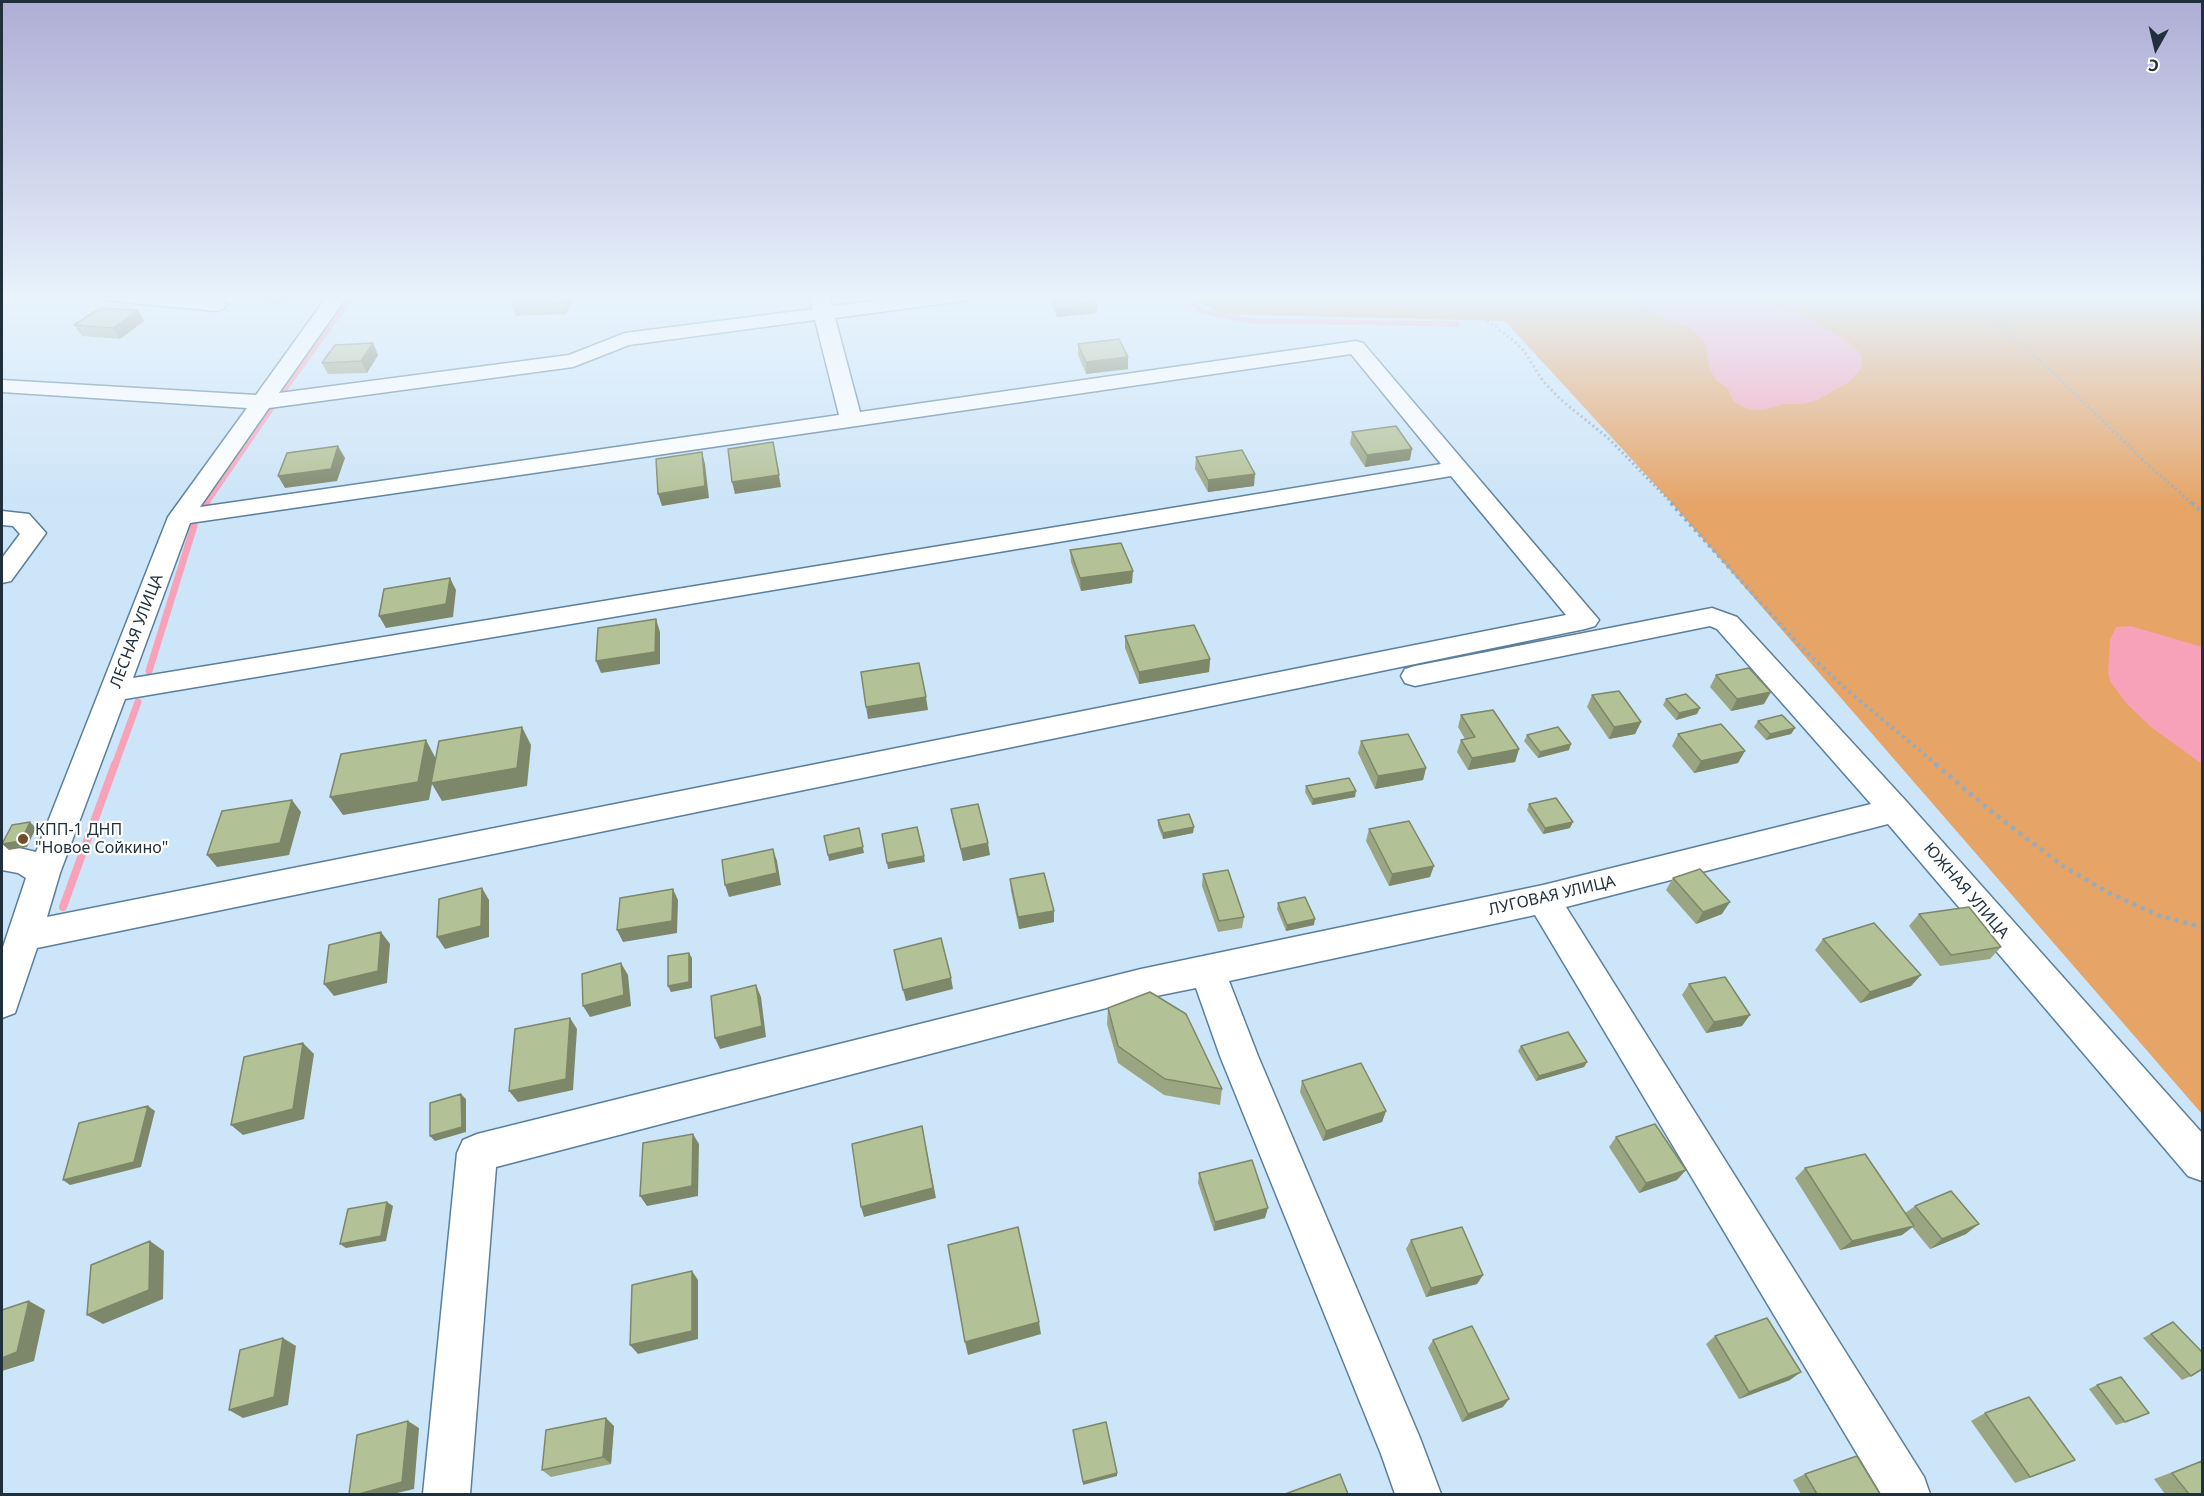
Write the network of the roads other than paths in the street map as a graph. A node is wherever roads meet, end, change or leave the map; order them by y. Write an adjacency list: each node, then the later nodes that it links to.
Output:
1 (288, 365): 7 (street, ЛЕСНАЯ УЛИЦА)
2 (551, 365): 7 (street)
3 (836, 365): 8 (street)
4 (1233, 365): 8 (street)
5 (1371, 365): 9 (street)
6 (2, 386): 7 (street)
7 (262, 402): 10 (street, ЛЕСНАЯ УЛИЦА)
8 (850, 420): 10 (street)
9 (1457, 468): 14 (street); 19 (street)
10 (180, 517): 14 (street, ЛЕСНАЯ УЛИЦА)
11 (11, 519): 12 (street)
12 (2, 575)
13 (1415, 676): 15 (street, ЮЖНАЯ УЛИЦА)
14 (115, 691): 17 (street, ЛЕСНАЯ УЛИЦА)
15 (1895, 810): 18 (street, ЛУГОВАЯ УЛИЦА); 22 (street, ЮЖНАЯ УЛИЦА)
16 (2, 857): 17 (street)
17 (44, 873): 19 (street, ЛЕСНАЯ УЛИЦА)
18 (1543, 899): 20 (street, ЛУГОВАЯ УЛИЦА); 25 (street)
19 (25, 936): 21 (street, ЛЕСНАЯ УЛИЦА)
20 (1206, 971): 23 (street, ЛУГОВАЯ УЛИЦА); 24 (street)
21 (2, 1002)
22 (2202, 1162)
23 (446, 1494)
24 (1419, 1494)
25 (1906, 1494)

